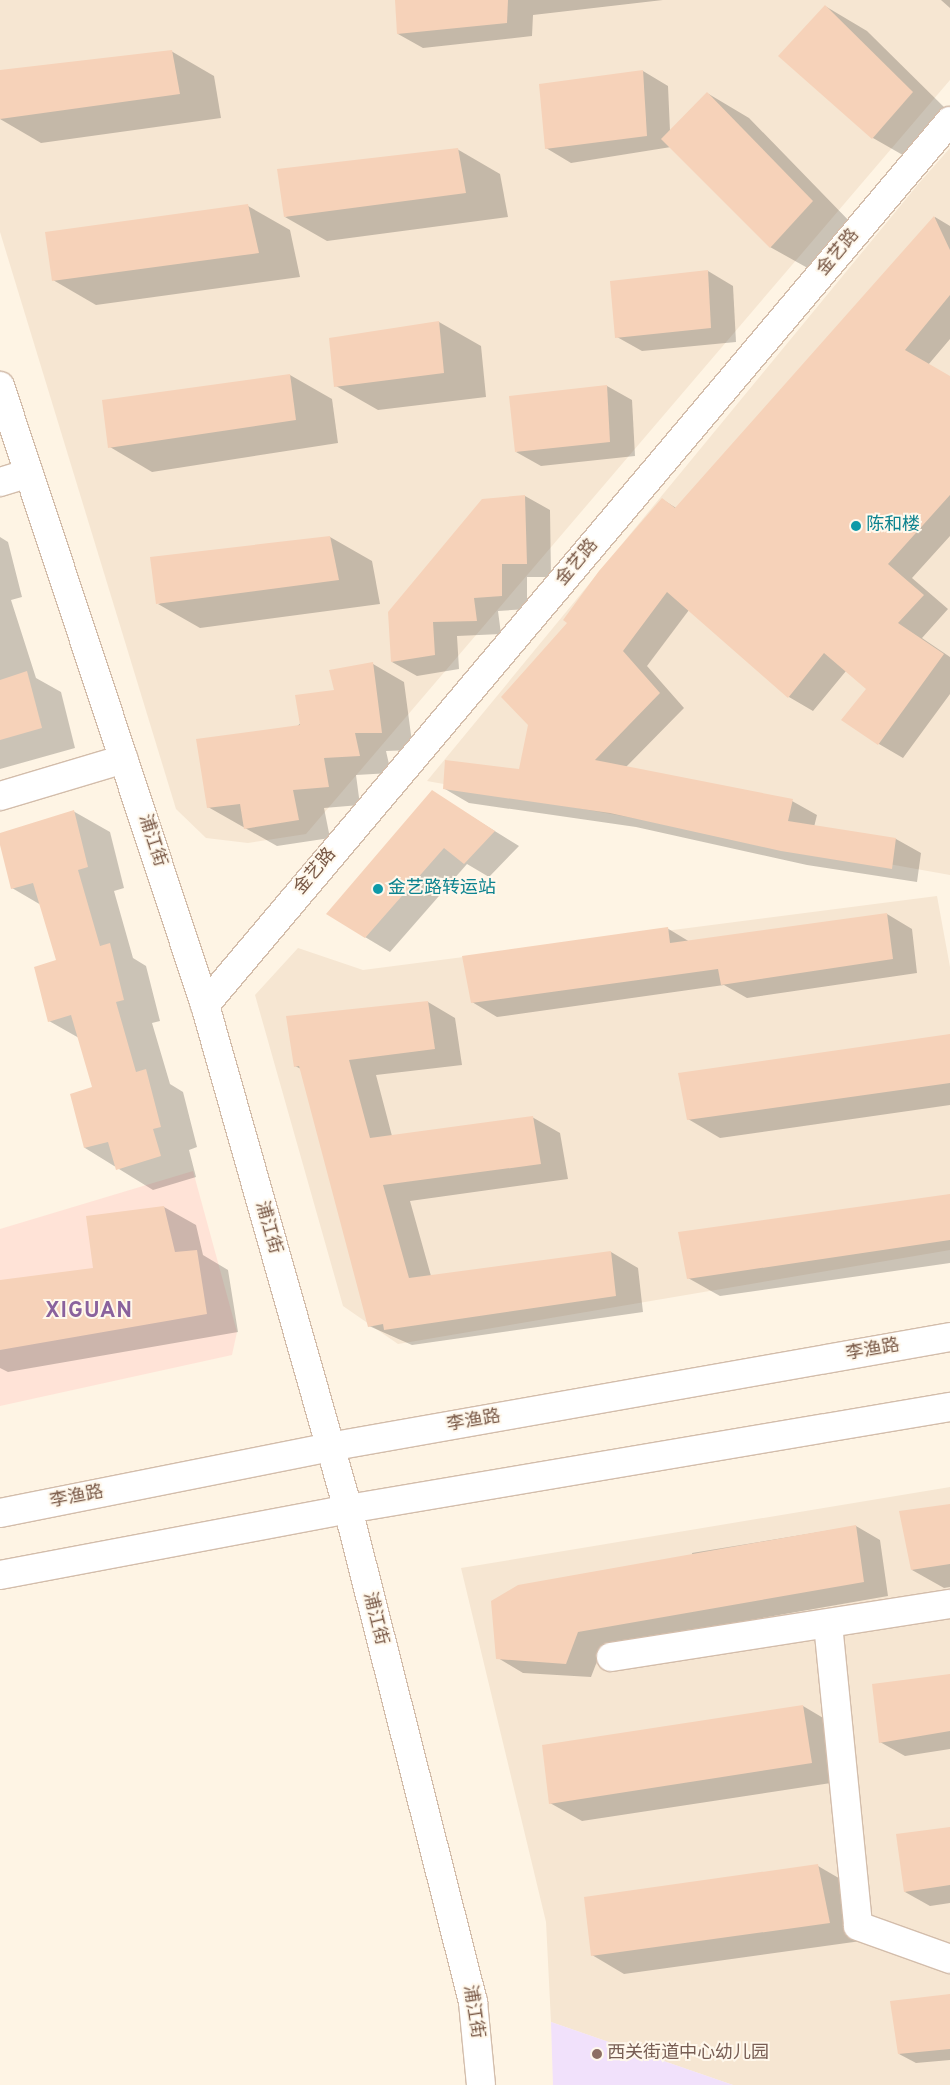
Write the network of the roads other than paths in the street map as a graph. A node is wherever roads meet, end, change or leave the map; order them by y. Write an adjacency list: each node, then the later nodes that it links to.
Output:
1 (950, 121): 7 (street, 金艺路)
2 (0, 386): 3 (street, 浦江街)
3 (29, 473): 4 (street); 5 (street, 浦江街)
4 (0, 482)
5 (124, 759): 6 (street); 7 (street, 浦江街)
6 (0, 796)
7 (205, 1005): 10 (street, 浦江街)
8 (950, 1338): 10 (street, 李渔路)
9 (950, 1406): 11 (street)
10 (329, 1448): 11 (street, 浦江街); 12 (street, 李渔路)
11 (348, 1510): 13 (street); 18 (street, 浦江街)
12 (0, 1513)
13 (0, 1575)
14 (950, 1604): 15 (street)
15 (828, 1624): 16 (street); 17 (street)
16 (611, 1658)
17 (950, 1959)
18 (481, 2085)

